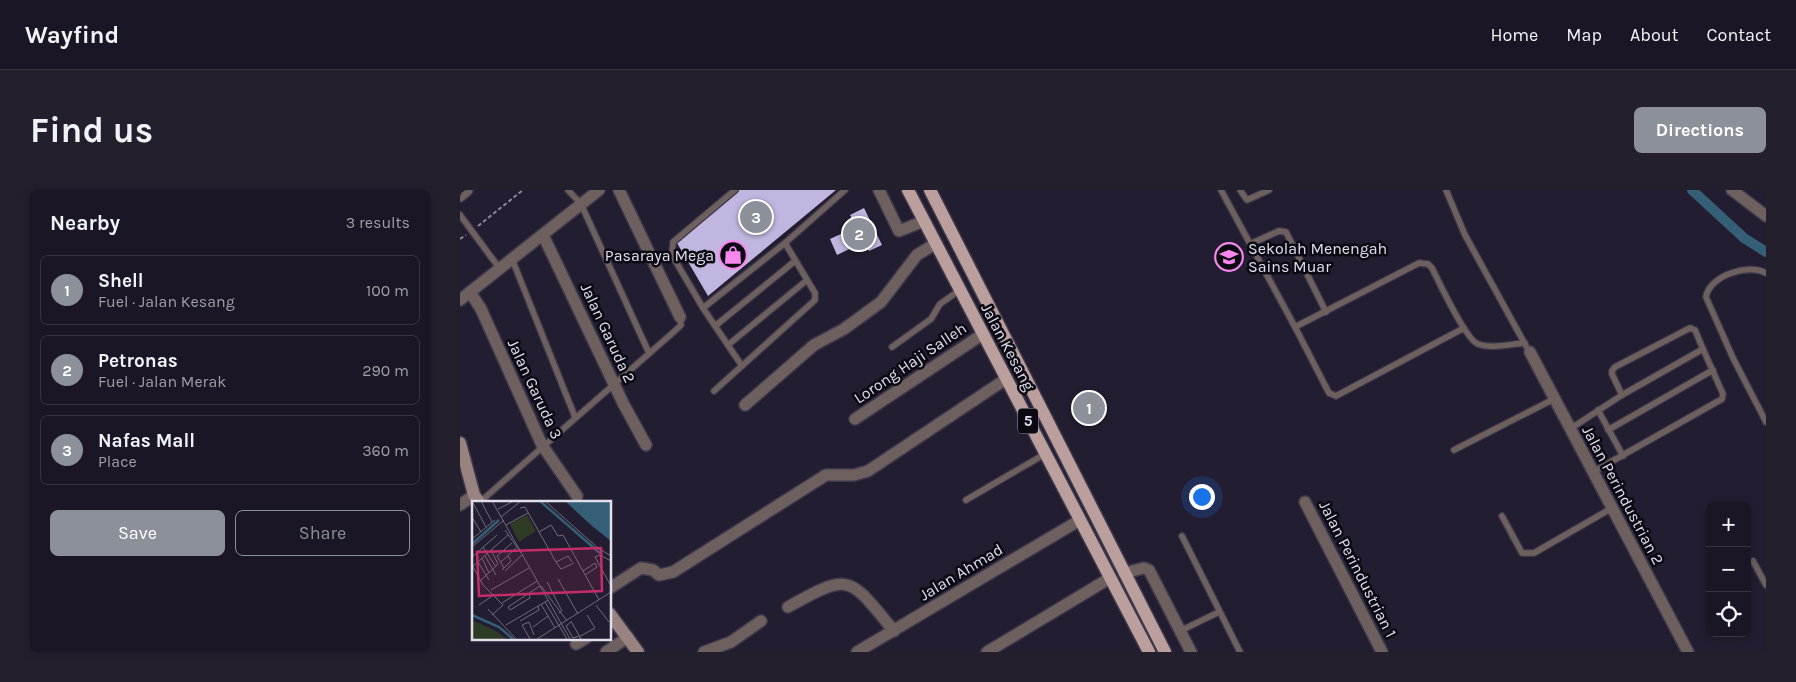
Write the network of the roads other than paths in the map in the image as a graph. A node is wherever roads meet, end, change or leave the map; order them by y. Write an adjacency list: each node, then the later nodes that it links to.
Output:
1 (468, 190): 15 (street)
2 (568, 190): 16 (lane)
3 (599, 190): 16 (street)
4 (619, 190): 34 (street)
5 (735, 190): 32 (lane)
6 (844, 190): 21 (lane)
7 (878, 190): 19 (street)
8 (908, 190): 19 (main road, Jalan Kesang / 5)
9 (930, 190): 76 (main road, Jalan Kesang / 5)
10 (1221, 190): 23 (lane)
11 (1240, 190): 12 (lane)
12 (1269, 190)
13 (1446, 190): 41 (lane)
14 (1732, 190): 18 (street)
15 (460, 196)
16 (581, 204): 20 (street); 43 (lane)
17 (460, 215): 26 (lane)
18 (1766, 216)
19 (924, 221): 22 (main road, Jalan Kesang / 5)
20 (543, 234): 24 (street); 47 (street, Jalan Garuda 2)
21 (785, 243): 25 (lane); 32 (lane)
22 (935, 244): 29 (main road, Jalan Kesang / 5); 51 (street)
23 (1250, 244): 33 (lane); 36 (lane)
24 (512, 259): 26 (street); 53 (lane)
25 (795, 261): 28 (lane); 35 (lane)
26 (500, 269): 30 (street)
27 (1766, 273): 55 (lane)
28 (807, 280): 39 (lane); 44 (lane)
29 (960, 290): 38 (main road, Jalan Kesang / 5); 40 (lane)
30 (470, 292): 31 (street); 60 (street, Jalan Garuda 3)
31 (460, 300)
32 (703, 308): 35 (lane)
33 (1326, 312): 36 (lane); 37 (lane)
34 (680, 318): 43 (lane)
35 (716, 326): 39 (lane)
36 (1295, 327): 37 (lane)
37 (1464, 328): 41 (lane)
38 (982, 334): 46 (main road, Jalan Kesang / 5); 54 (street, Lorong Haji Salleh)
39 (728, 345): 44 (lane)
40 (892, 347)
41 (1527, 348): 50 (street, Jalan Perindustrian 2)
42 (1703, 349): 45 (lane); 49 (lane); 49 (lane)
43 (649, 353): 47 (lane)
44 (742, 366): 48 (lane)
45 (1713, 370): 57 (lane); 63 (lane)
46 (1006, 379): 62 (main road, Jalan Kesang / 5); 79 (street)
47 (614, 384): 53 (lane); 59 (street, Jalan Garuda 2)
48 (714, 391)
49 (1622, 395): 52 (lane)
50 (1554, 399): 56 (street, Jalan Perindustrian 2); 61 (lane)
51 (745, 404)
52 (1598, 410): 56 (lane); 57 (lane)
53 (575, 417): 60 (lane)
54 (855, 419)
55 (1766, 422)
56 (1570, 429): 64 (street, Jalan Perindustrian 2)
57 (1608, 430): 63 (lane)
58 (460, 443): 66 (street)
59 (646, 445)
60 (542, 446): 65 (street, Jalan Garuda 3); 66 (lane)
61 (1454, 450)
62 (1045, 454): 67 (lane); 73 (main road, Jalan Kesang / 5)
63 (1622, 456): 64 (lane)
64 (1593, 472): 71 (street, Jalan Perindustrian 2)
65 (577, 496)
66 (478, 500)
67 (966, 500)
68 (472, 502): 70 (street)
69 (1305, 502): 96 (street, Jalan Perindustrian 1)
70 (460, 506)
71 (1612, 508): 72 (lane); 97 (street, Jalan Perindustrian 2)
72 (1502, 516)
73 (1080, 520): 77 (main road, Jalan Kesang / 5); 84 (street, Jalan Ahmad)
74 (1182, 536): 81 (lane)
75 (1752, 561): 78 (lane)
76 (1130, 571): 85 (street); 93 (main road, Jalan Kesang / 5)
77 (1110, 578): 87 (street); 92 (main road, Jalan Kesang / 5)
78 (1766, 585)
79 (611, 587)
80 (788, 607): 84 (street)
81 (1219, 612): 85 (lane); 95 (lane)
82 (612, 619): 86 (street)
83 (761, 621): 90 (street)
84 (894, 631): 91 (street, Jalan Ahmad)
85 (1180, 631): 94 (street)
86 (628, 637): 88 (street); 89 (street)
87 (993, 650)
88 (606, 652)
89 (638, 652)
90 (704, 652)
91 (858, 652)
92 (1149, 652)
93 (1165, 652)
94 (1191, 652)
95 (1240, 652)
96 (1382, 652)
97 (1688, 652)

